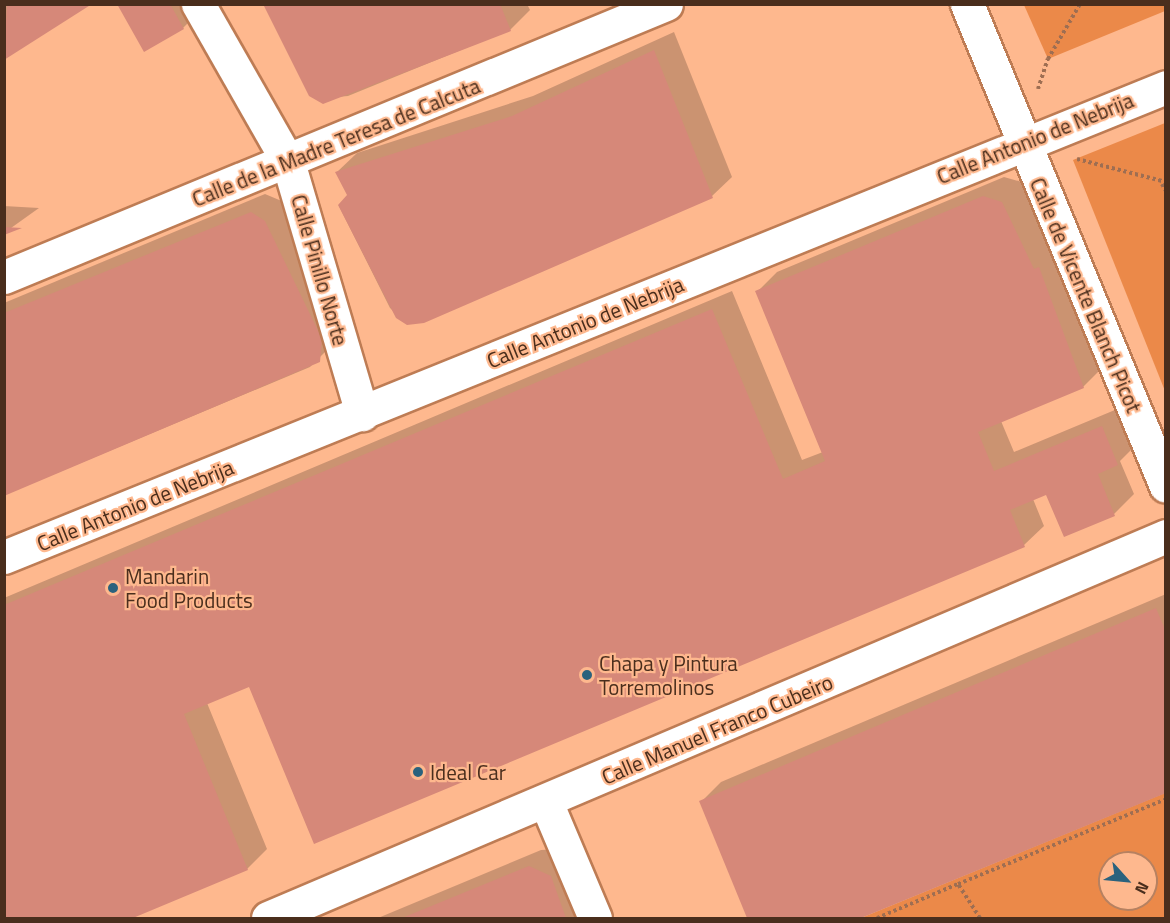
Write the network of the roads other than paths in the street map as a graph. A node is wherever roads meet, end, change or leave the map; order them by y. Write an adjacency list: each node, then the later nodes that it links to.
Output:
1 (198, 4): 6 (street, Calle Pinillo Norte)
2 (666, 4): 6 (street, Calle de la Madre Teresa de Calcuta)
3 (967, 4): 5 (street, Calle de Vicente Blanch Picot)
4 (1166, 87): 5 (street, Calle Antonio de Nebrija)
5 (1022, 142): 8 (street, Calle Antonio de Nebrija); 9 (street, Calle de Vicente Blanch Picot)
6 (288, 162): 7 (street, Calle de la Madre Teresa de Calcuta); 8 (street, Calle Pinillo Norte)
7 (4, 277)
8 (362, 414): 11 (street, Calle Antonio de Nebrija)
9 (1166, 486)
10 (1166, 536): 12 (street, Calle Manuel Franco Cubeiro)
11 (4, 557)
12 (546, 802): 13 (street, Calle Manuel Franco Cubeiro); 14 (street)
13 (268, 918)
14 (596, 918)

